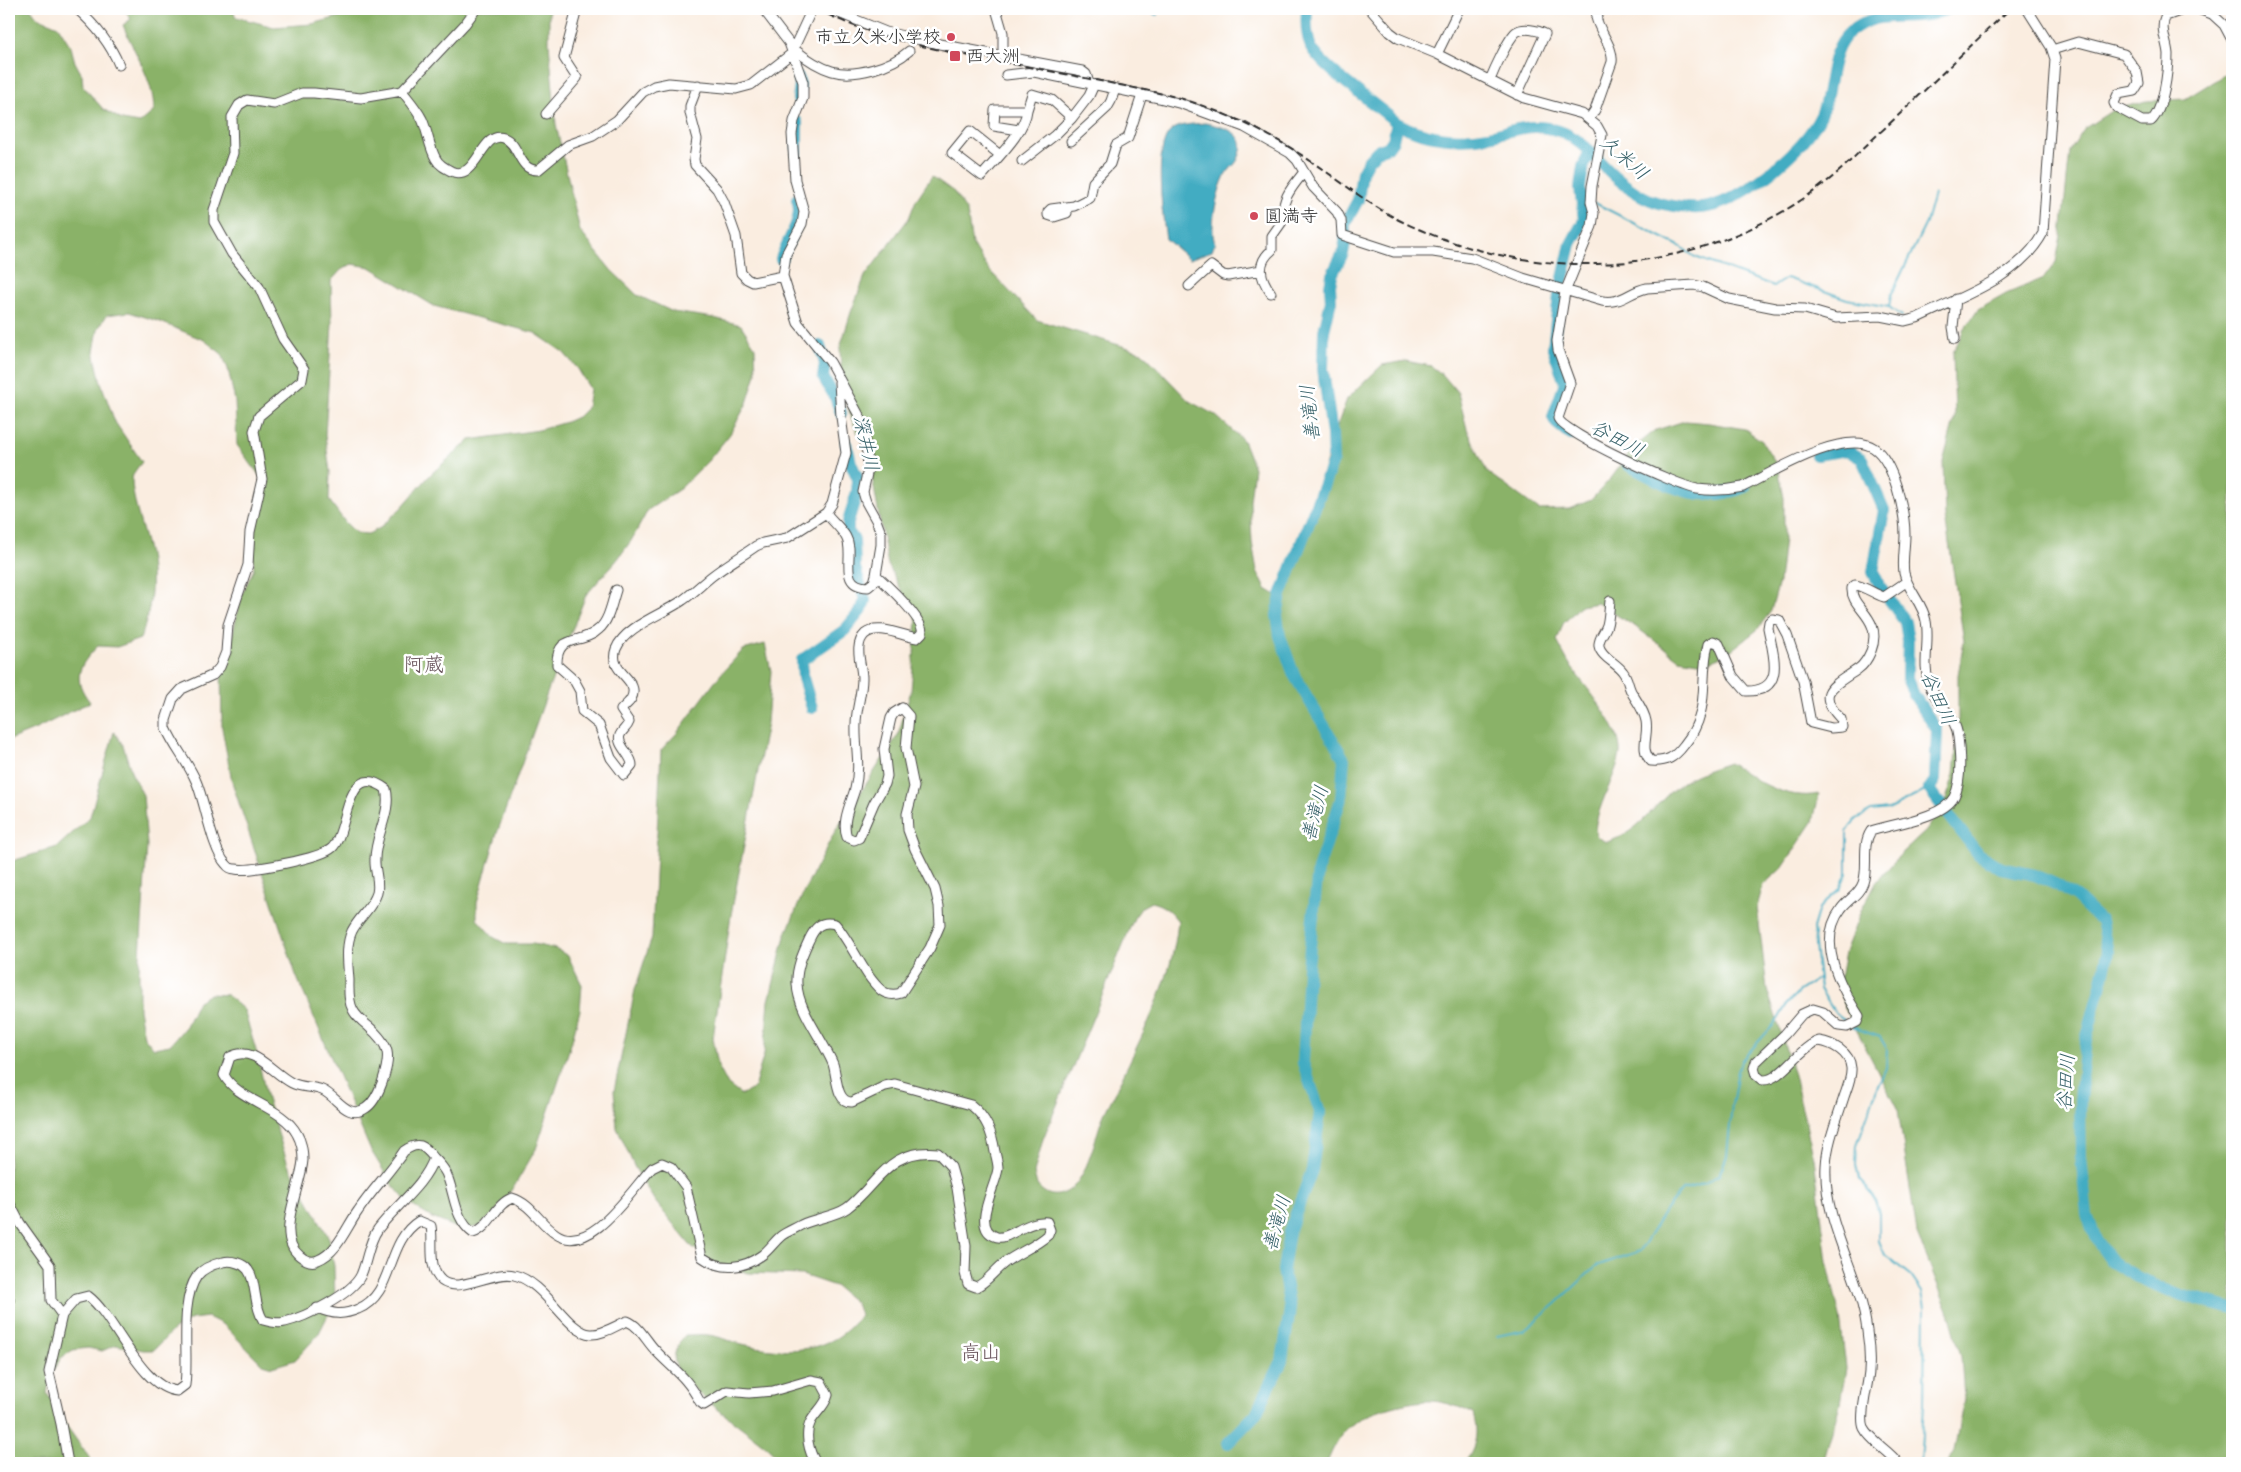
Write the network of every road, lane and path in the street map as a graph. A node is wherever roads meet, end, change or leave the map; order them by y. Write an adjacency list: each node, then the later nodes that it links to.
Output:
1 (77, 9): 20 (street)
2 (476, 9): 26 (street)
3 (577, 9): 30 (street)
4 (763, 9): 17 (street)
5 (812, 9): 17 (street)
6 (829, 9): 19 (street)
7 (996, 9): 19 (street)
8 (1370, 9): 18 (street)
9 (1459, 9): 18 (street)
10 (1602, 9): 32 (street)
11 (2027, 9): 15 (street)
12 (2185, 9): 15 (street)
13 (2198, 9): 14 (street)
14 (2232, 40)
15 (2052, 50): 44 (street)
16 (910, 51): 17 (street)
17 (792, 53): 24 (street); 40 (street)
18 (1437, 54): 22 (street)
19 (1003, 55): 23 (street)
20 (119, 65)
21 (1006, 75): 23 (street)
22 (1490, 80): 28 (street); 28 (street)
23 (1092, 84): 25 (street); 31 (street)
24 (698, 85): 26 (street); 40 (street)
25 (1115, 89): 27 (street); 34 (street)
26 (402, 91): 52 (street)
27 (1142, 95): 37 (street); 38 (street)
28 (1517, 95): 32 (street)
29 (1027, 110): 31 (street); 33 (street); 33 (street)
30 (546, 114)
31 (1072, 118): 36 (street)
32 (1589, 119): 42 (street)
33 (1019, 130): 35 (street)
34 (1071, 141)
35 (1000, 155): 35 (street)
36 (1022, 161)
37 (1304, 172): 39 (street); 42 (street)
38 (1067, 213)
39 (1261, 270): 41 (street); 43 (street)
40 (783, 276): 46 (street)
41 (1189, 286)
42 (1565, 292): 44 (street); 49 (street)
43 (1271, 293)
44 (1956, 299): 45 (street)
45 (1955, 339)
46 (839, 379): 47 (street); 48 (street)
47 (826, 513): 48 (street); 50 (street)
48 (876, 575): 52 (street)
49 (1906, 582): 51 (street); 60 (street)
50 (616, 590)
51 (1610, 602)
52 (434, 1158): 56 (street)
53 (9, 1202): 57 (street)
54 (9, 1299): 55 (street)
55 (9, 1308)
56 (317, 1308): 57 (street); 59 (street)
57 (62, 1316): 58 (street)
58 (68, 1463)
59 (816, 1463)
60 (1898, 1463)

